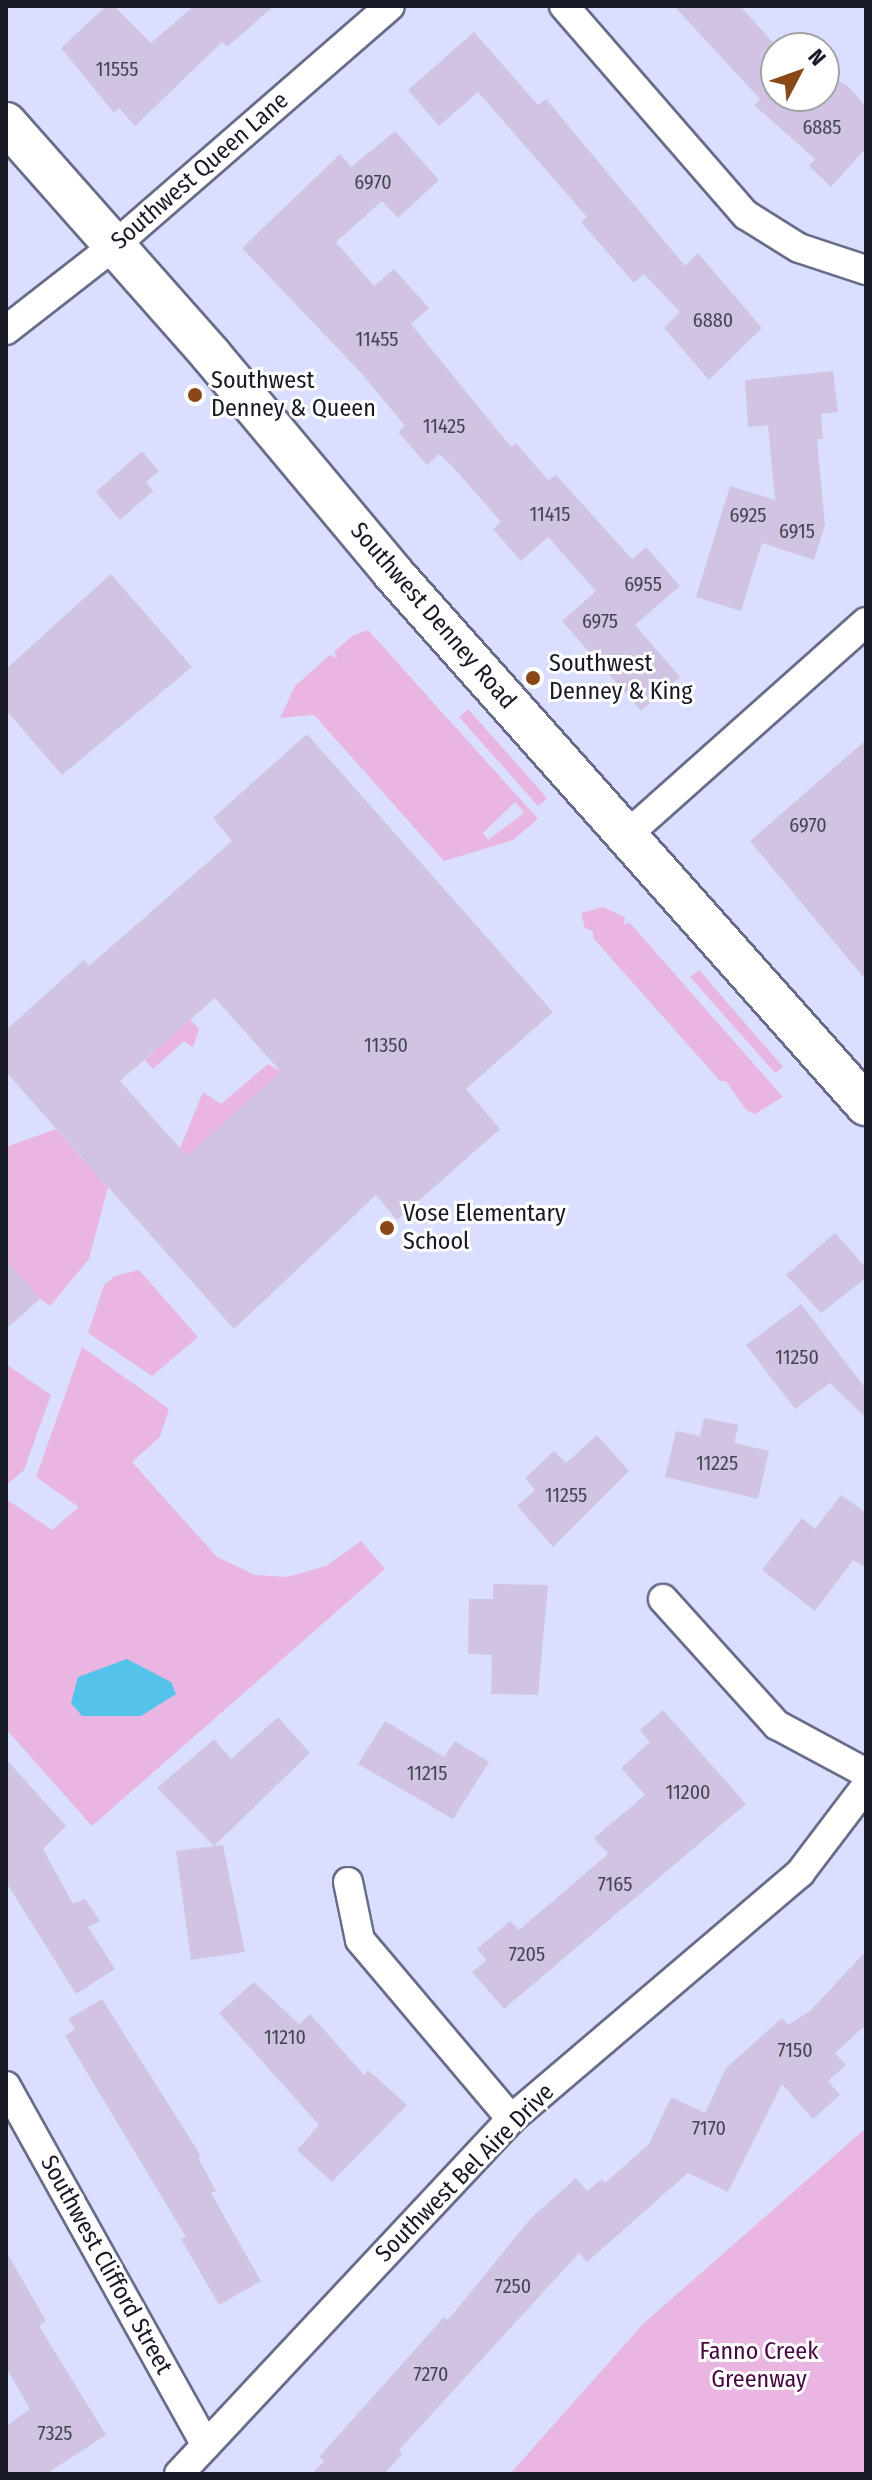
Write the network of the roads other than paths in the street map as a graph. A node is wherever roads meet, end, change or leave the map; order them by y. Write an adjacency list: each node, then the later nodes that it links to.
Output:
1 (390, 6): 4 (street, Southwest Queen Lane)
2 (564, 6): 5 (street)
3 (6, 123): 4 (street, Southwest Denney Road)
4 (115, 245): 6 (street, Southwest Queen Lane); 8 (street, Southwest Denney Road)
5 (866, 270)
6 (6, 330)
7 (866, 622): 8 (street)
8 (627, 835): 9 (street, Southwest Denney Road)
9 (866, 1105)
10 (663, 1599): 11 (street)
11 (866, 1773)
12 (866, 1786): 15 (street, Southwest Bel Aire Drive)
13 (348, 1882): 15 (street)
14 (6, 2086): 16 (street, Southwest Clifford Street)
15 (511, 2119): 16 (street, Southwest Bel Aire Drive)
16 (206, 2445): 17 (street, Southwest Bel Aire Drive)
17 (179, 2474)

